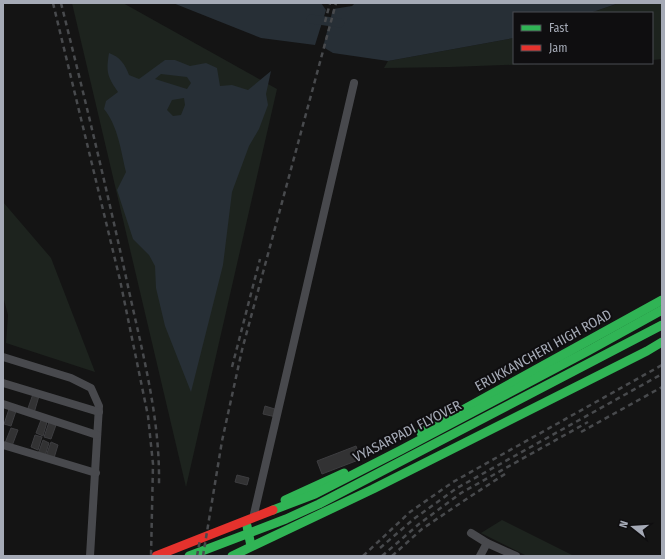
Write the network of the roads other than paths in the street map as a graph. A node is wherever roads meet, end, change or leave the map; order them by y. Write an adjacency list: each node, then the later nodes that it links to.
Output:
1 (354, 83): 15 (street)
2 (662, 300): 12 (main road, ERUKKANCHERI HIGH ROAD)
3 (662, 310): 21 (main road, VYASARPADI FLYOVER)
4 (662, 325): 22 (main road, VYASARPADI FLYOVER)
5 (662, 342): 13 (main road)
6 (3, 357): 9 (street)
7 (3, 383): 9 (street)
8 (3, 404): 10 (street)
9 (99, 412): 10 (street)
10 (97, 435): 14 (street)
11 (3, 445): 14 (street)
12 (397, 446): 13 (main road); 15 (main road, ERUKKANCHERI HIGH ROAD)
13 (410, 471): 18 (main road)
14 (96, 473): 20 (street)
15 (254, 514): 18 (main road)
16 (471, 533): 17 (street)
17 (487, 543): 19 (street); 24 (street)
18 (251, 546): 23 (main road)
19 (504, 554): 25 (street)
20 (90, 556)
21 (156, 556)
22 (189, 556)
23 (232, 556)
24 (480, 556)
25 (516, 556)

